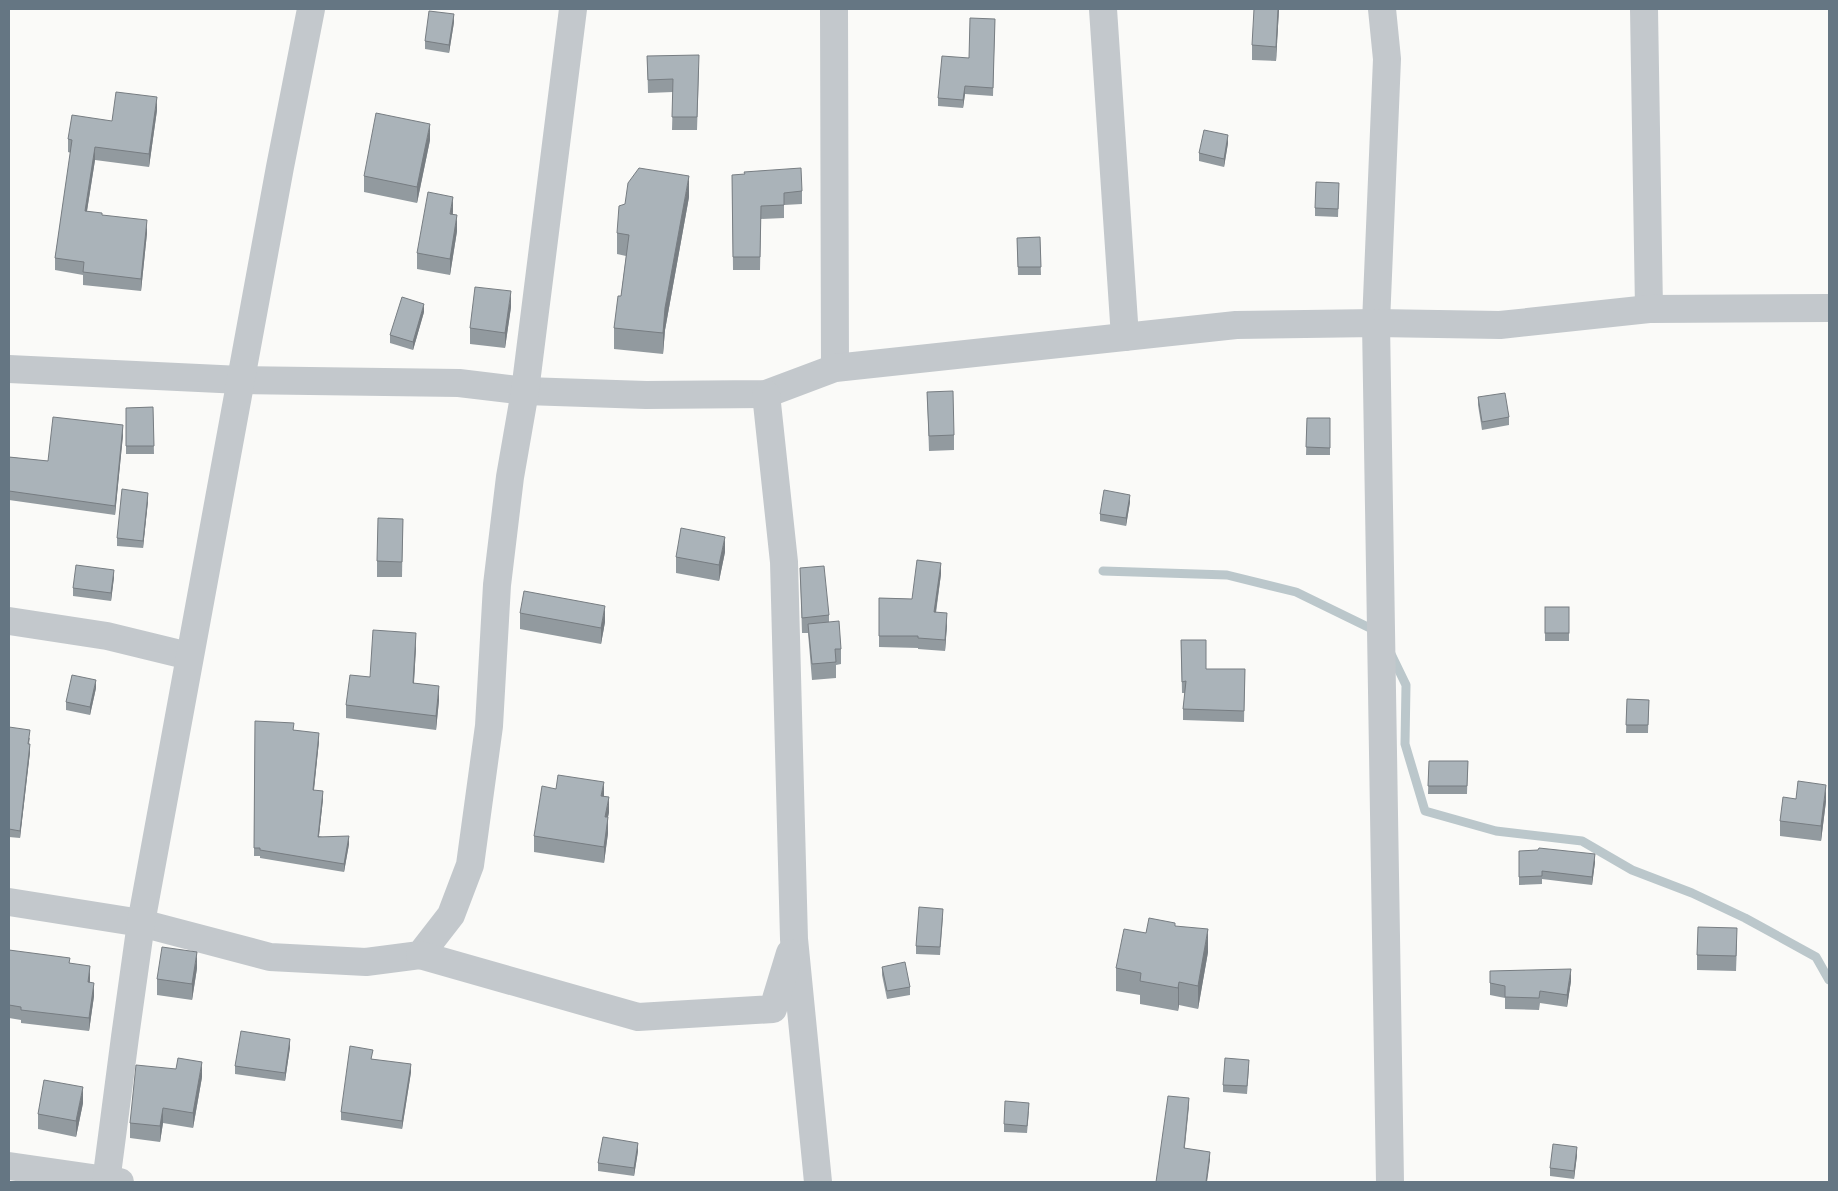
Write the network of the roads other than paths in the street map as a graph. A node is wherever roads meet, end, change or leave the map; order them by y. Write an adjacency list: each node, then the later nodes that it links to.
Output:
1 (311, 9): 13 (street)
2 (573, 9): 14 (street)
3 (834, 9): 11 (street)
4 (1103, 9): 10 (street)
5 (1382, 9): 9 (street)
6 (1644, 9): 8 (street)
7 (1829, 308): 8 (street)
8 (1649, 309): 9 (street)
9 (1376, 323): 10 (street); 25 (street)
10 (1125, 337): 11 (street)
11 (835, 368): 15 (street)
12 (9, 369): 13 (street)
13 (241, 380): 14 (street); 17 (street)
14 (525, 391): 15 (street); 21 (street)
15 (766, 394): 20 (street)
16 (9, 621): 17 (street)
17 (189, 656): 19 (street)
18 (9, 902): 19 (street)
19 (141, 923): 21 (street); 23 (street)
20 (794, 939): 21 (street); 24 (street)
21 (420, 955)
22 (9, 1166): 23 (street)
23 (111, 1182)
24 (818, 1182)
25 (1390, 1182)

